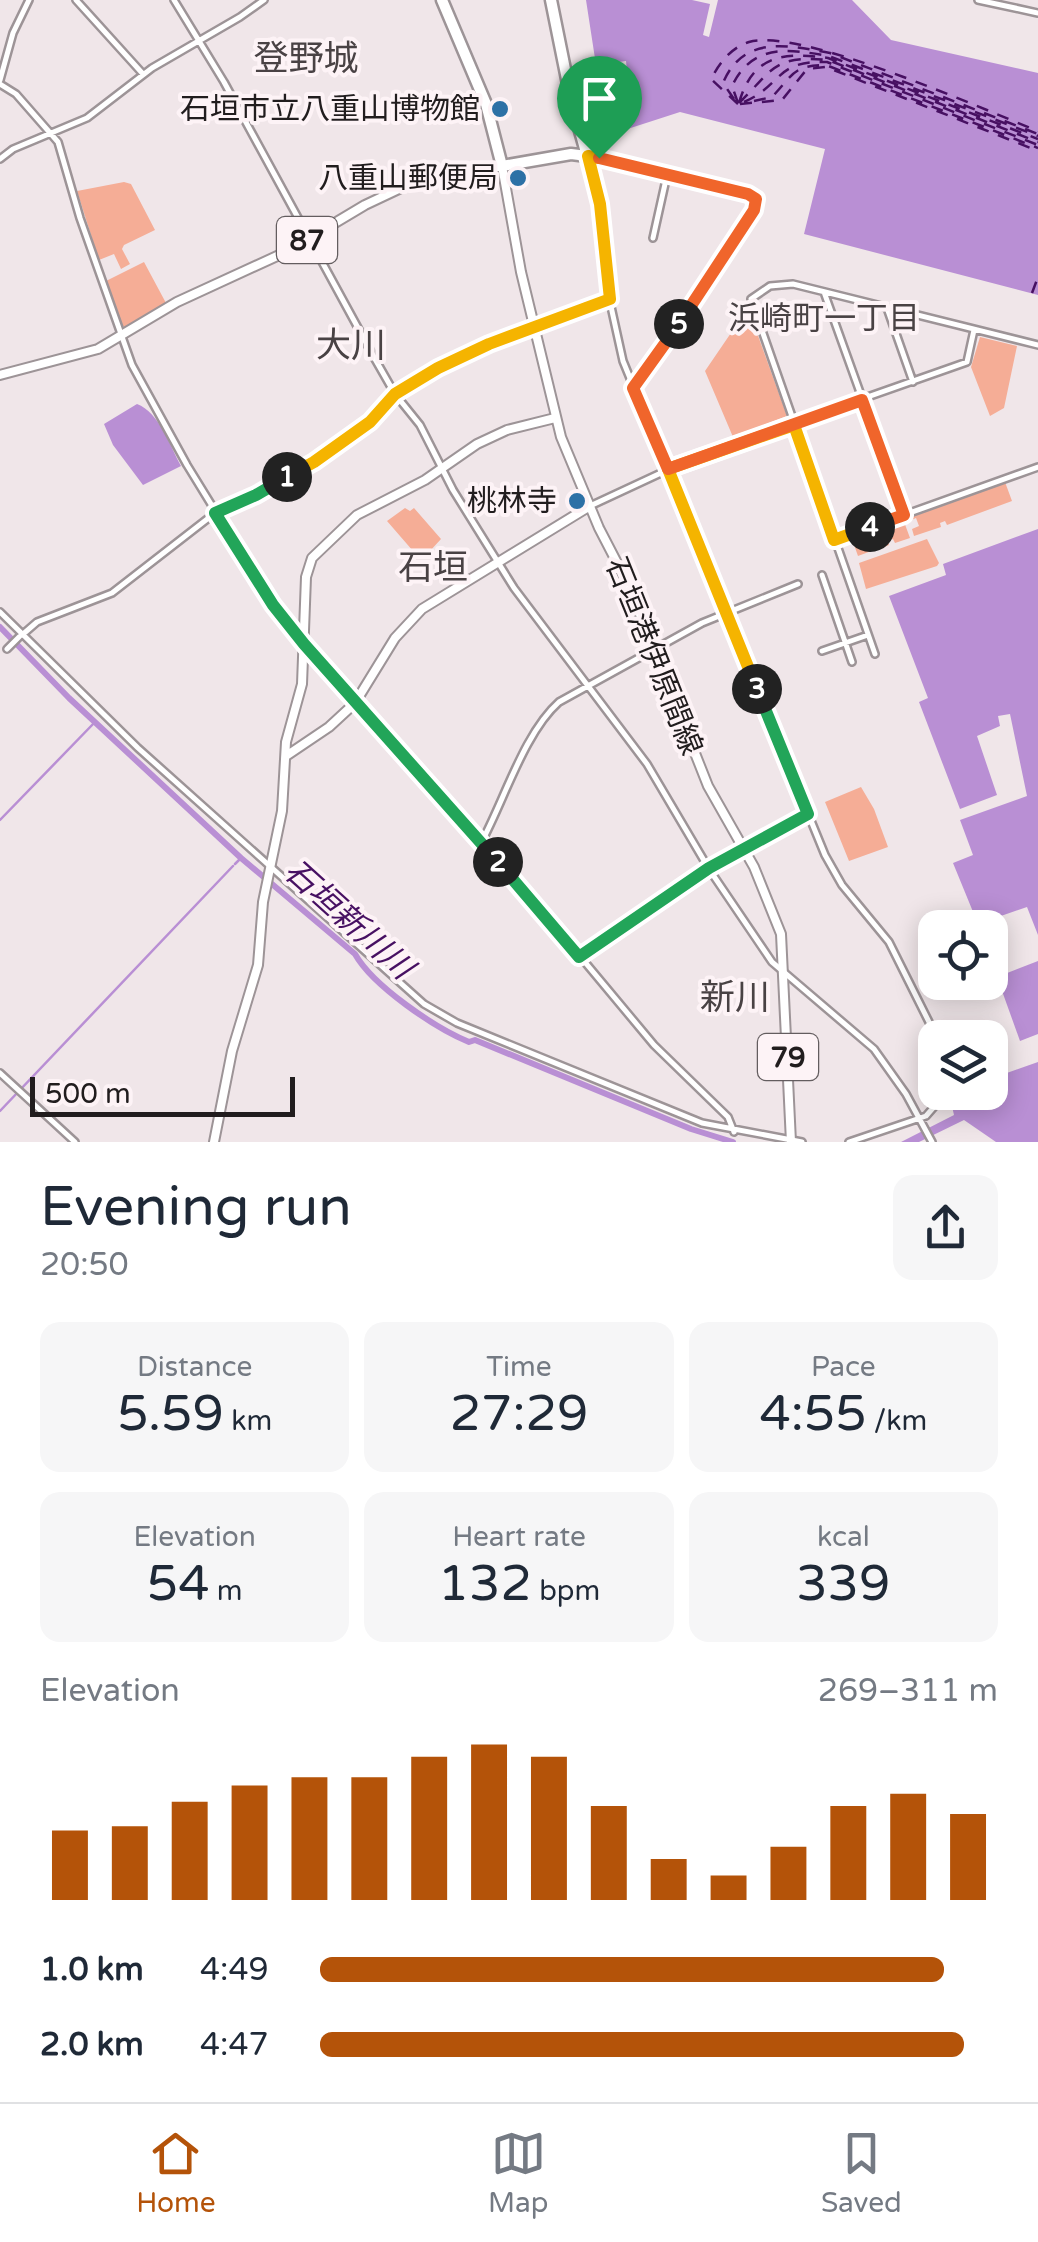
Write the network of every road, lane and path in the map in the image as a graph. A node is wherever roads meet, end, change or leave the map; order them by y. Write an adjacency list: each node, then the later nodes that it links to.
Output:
1 (29, 0): 11 (street)
2 (76, 0): 10 (street)
3 (174, 0): 9 (street)
4 (264, 0): 9 (street)
5 (442, 0): 18 (highway)
6 (551, 0): 13 (highway)
7 (978, 0): 8 (street)
8 (1038, 13)
9 (199, 38): 10 (street); 22 (street)
10 (143, 74): 12 (street)
11 (0, 82): 12 (street)
12 (51, 132): 16 (street); 28 (street)
13 (582, 139): 14 (highway); 15 (highway)
14 (570, 154): 15 (highway); 18 (highway)
15 (588, 156): 17 (street); 19 (street)
16 (0, 159)
17 (608, 160): 19 (street); 20 (street)
18 (502, 166): 22 (main road, 87); 26 (main road, 石垣港伊原間線 / 79)
19 (592, 172): 24 (street)
20 (668, 175): 21 (street); 32 (street)
21 (653, 238)
22 (310, 239): 28 (main road, 87); 33 (street)
23 (824, 291): 25 (street); 34 (street); 36 (street)
24 (610, 299): 26 (street); 32 (street)
25 (887, 308): 27 (street); 31 (street)
26 (534, 329): 33 (street); 35 (main road, 石垣港伊原間線 / 79)
27 (974, 330): 29 (street); 31 (street)
28 (120, 337): 30 (main road, 87); 41 (street)
29 (1038, 346)
30 (0, 375)
31 (913, 382): 34 (street)
32 (633, 388): 39 (street)
33 (395, 394): 38 (street); 41 (street)
34 (862, 400): 36 (street); 42 (street)
35 (555, 418): 38 (main road); 40 (main road, 石垣港伊原間線 / 79)
36 (794, 425): 39 (street); 43 (street)
37 (1038, 467): 42 (street)
38 (442, 468): 44 (street); 52 (main road)
39 (668, 469): 40 (street); 48 (street)
40 (590, 506): 44 (main road); 54 (main road, 石垣港伊原間線 / 79)
41 (215, 513): 50 (street); 52 (street)
42 (904, 515): 43 (street)
43 (834, 540): 49 (street)
44 (497, 562): 58 (street); 59 (main road)
45 (822, 575): 51 (street)
46 (798, 584): 48 (street)
47 (0, 612): 50 (street)
48 (726, 612): 54 (street); 61 (street)
49 (868, 635): 51 (street); 56 (street)
50 (21, 636): 53 (street); 64 (street)
51 (846, 643): 55 (street); 57 (street)
52 (304, 644): 59 (street); 60 (main road)
53 (8, 649)
54 (654, 651): 58 (street); 63 (main road, 石垣港伊原間線 / 79)
55 (822, 651)
56 (875, 654)
57 (852, 662)
58 (586, 685): 62 (street); 65 (street)
59 (356, 702): 60 (main road); 62 (street)
60 (286, 756): 64 (main road)
61 (808, 814): 63 (street); 72 (street)
62 (481, 843): 66 (street)
63 (744, 848): 65 (street); 67 (main road, 石垣港伊原間線 / 79)
64 (270, 868): 76 (street); 80 (main road)
65 (709, 868): 66 (street); 68 (street)
66 (579, 957): 76 (street)
67 (785, 957): 68 (street); 69 (main road, 石垣港伊原間線 / 79)
68 (772, 962): 69 (street)
69 (784, 972): 70 (street); 71 (main road, 石垣港伊原間線 / 79)
70 (800, 984): 71 (street); 75 (street)
71 (784, 991): 78 (main road, 石垣港伊原間線 / 79)
72 (927, 1020)
73 (0, 1073): 79 (street)
74 (934, 1110): 75 (street)
75 (922, 1122): 77 (street); 82 (street)
76 (734, 1132): 78 (street)
77 (931, 1140)
78 (791, 1141): 81 (street)
79 (75, 1142)
80 (214, 1142)
81 (802, 1142)
82 (849, 1142)

